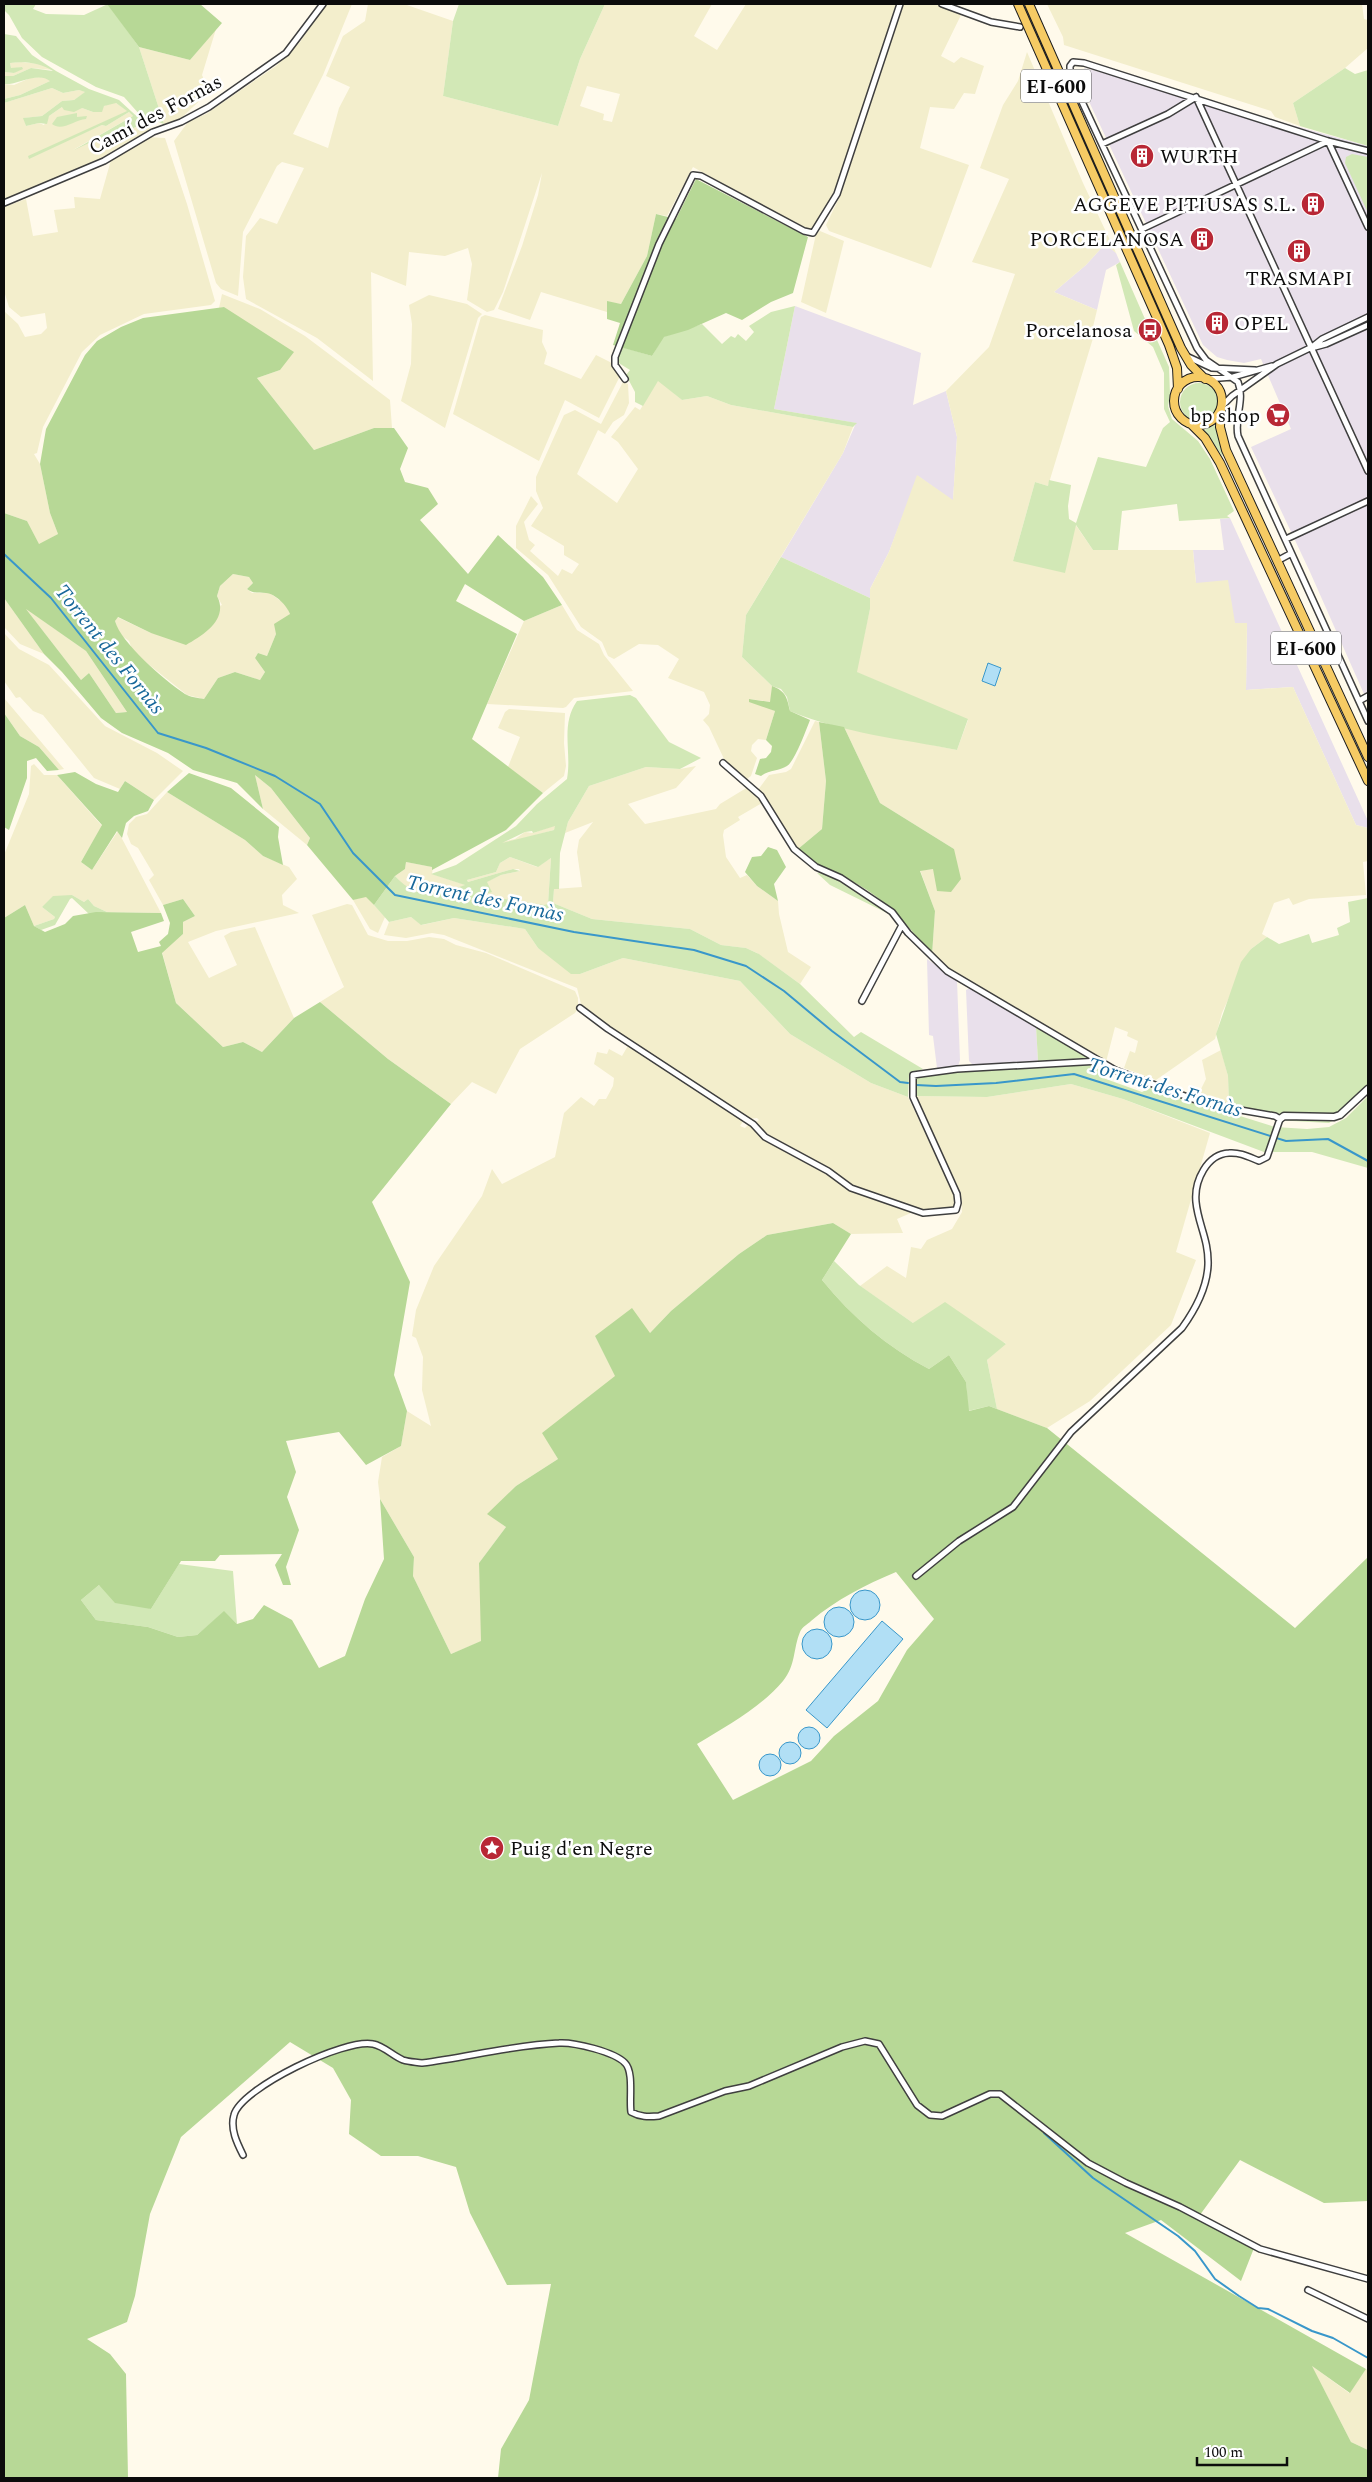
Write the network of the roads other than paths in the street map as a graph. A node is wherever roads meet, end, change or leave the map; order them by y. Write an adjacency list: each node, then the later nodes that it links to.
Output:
1 (323, 4): 12 (street, Camí des Fornàs)
2 (900, 4): 23 (street)
3 (942, 4): 6 (street)
4 (1018, 4): 25 (main road, EI-600)
5 (1029, 4): 18 (main road, EI-600)
6 (1020, 27)
7 (1196, 98): 8 (street); 9 (street); 9 (street); 11 (street)
8 (1328, 141): 10 (street); 11 (street); 13 (street)
9 (1102, 144): 14 (street)
10 (1368, 151)
11 (1236, 185): 14 (street); 17 (street)
12 (4, 204)
13 (1368, 227)
14 (1142, 229): 20 (street)
15 (1368, 317): 17 (street)
16 (1368, 325): 17 (street)
17 (1312, 347): 19 (street); 29 (street)
18 (1185, 355): 20 (street); 24 (main road, EI-600)
19 (1277, 364): 21 (street); 26 (street)
20 (1216, 368): 21 (street); 22 (street)
21 (1255, 370): 22 (street)
22 (1233, 377): 24 (street); 26 (street)
23 (625, 379)
24 (1206, 379): 25 (main road); 27 (main road, EI-600)
25 (1178, 389): 28 (main road, EI-600)
26 (1241, 390): 27 (street); 31 (street)
27 (1221, 408): 28 (main road); 33 (main road, EI-600)
28 (1191, 424): 39 (main road, EI-600)
29 (1368, 471)
30 (1368, 501): 31 (street)
31 (1286, 539): 32 (street)
32 (1290, 554): 33 (street); 35 (street)
33 (1277, 561): 37 (main road, EI-600)
34 (1368, 696): 35 (street)
35 (1359, 701): 36 (street)
36 (1368, 721)
37 (1368, 757)
38 (723, 763): 40 (street)
39 (1368, 781)
40 (902, 925): 41 (street); 43 (street)
41 (862, 1001)
42 (580, 1008): 43 (street)
43 (1100, 1061): 45 (street)
44 (1368, 1089): 45 (street)
45 (1280, 1119): 46 (street)
46 (916, 1576)
47 (243, 2155): 48 (street)
48 (1368, 2280)
49 (1308, 2290): 50 (street)
50 (1368, 2319)

